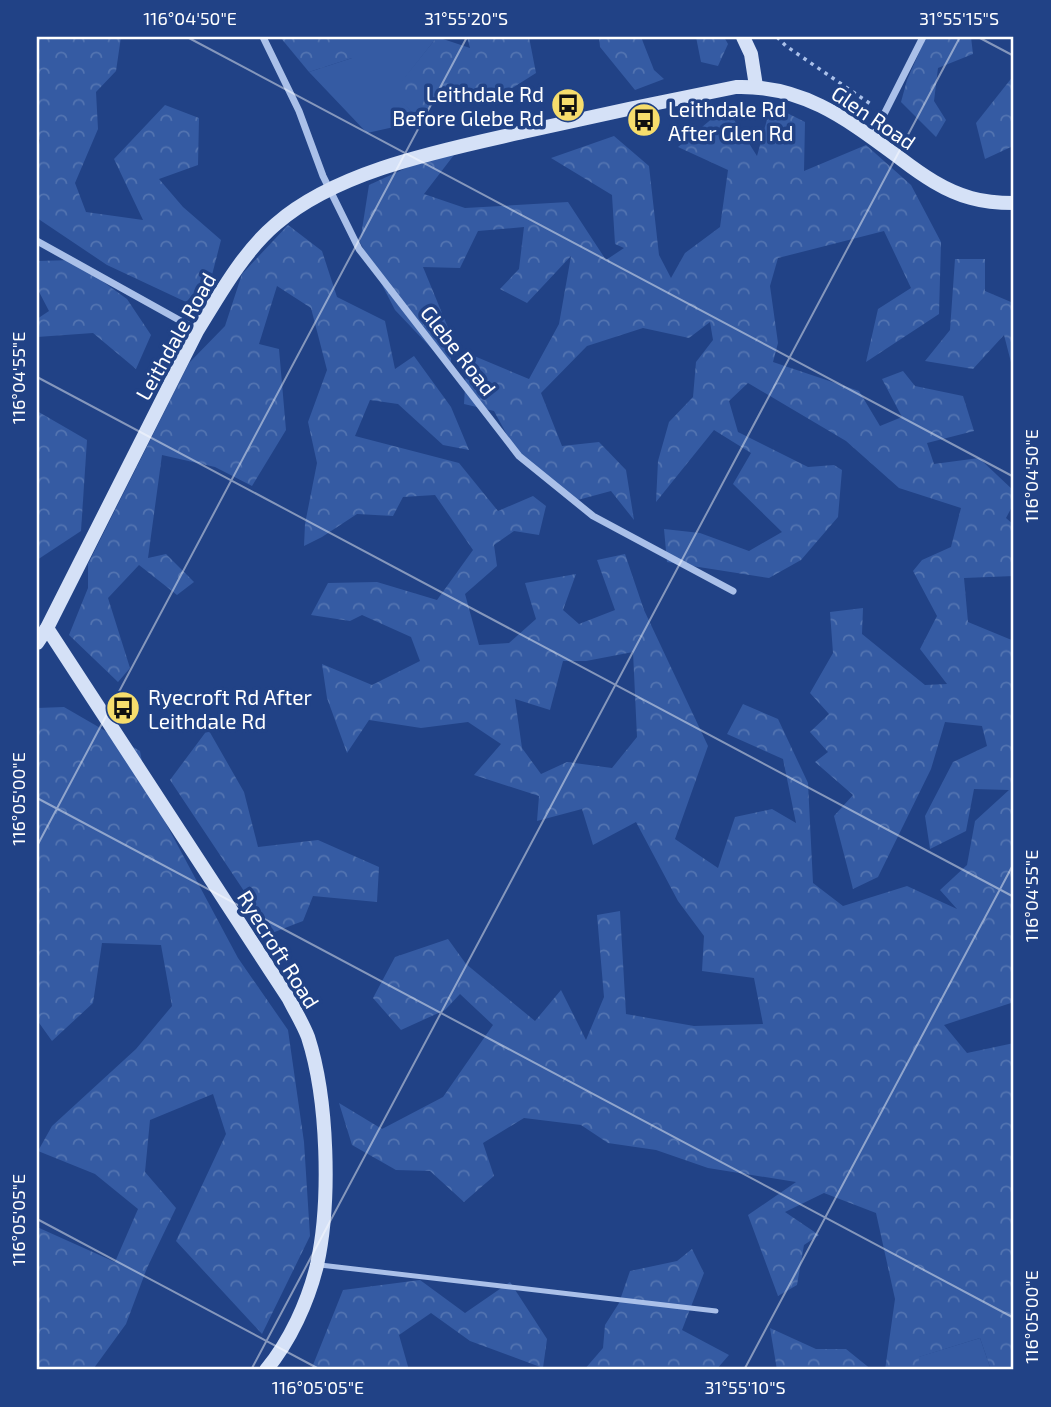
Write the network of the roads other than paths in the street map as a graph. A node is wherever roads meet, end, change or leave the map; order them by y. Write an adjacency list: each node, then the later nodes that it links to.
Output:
1 (262, 37): 6 (street, Glebe Road)
2 (743, 37): 4 (street)
3 (923, 37): 5 (street)
4 (756, 86): 5 (street, Glen Road); 6 (street, Leithdale Road)
5 (872, 138): 7 (street, Glen Road)
6 (331, 189): 9 (street, Leithdale Road); 10 (street, Glebe Road)
7 (1014, 203)
8 (37, 241): 9 (street)
9 (197, 331): 11 (street, Leithdale Road)
10 (733, 591)
11 (47, 628): 12 (street, Leithdale Road); 13 (street, Ryecroft Road)
12 (37, 643)
13 (317, 1264): 14 (lane); 15 (street, Ryecroft Road)
14 (716, 1311)
15 (266, 1370)

